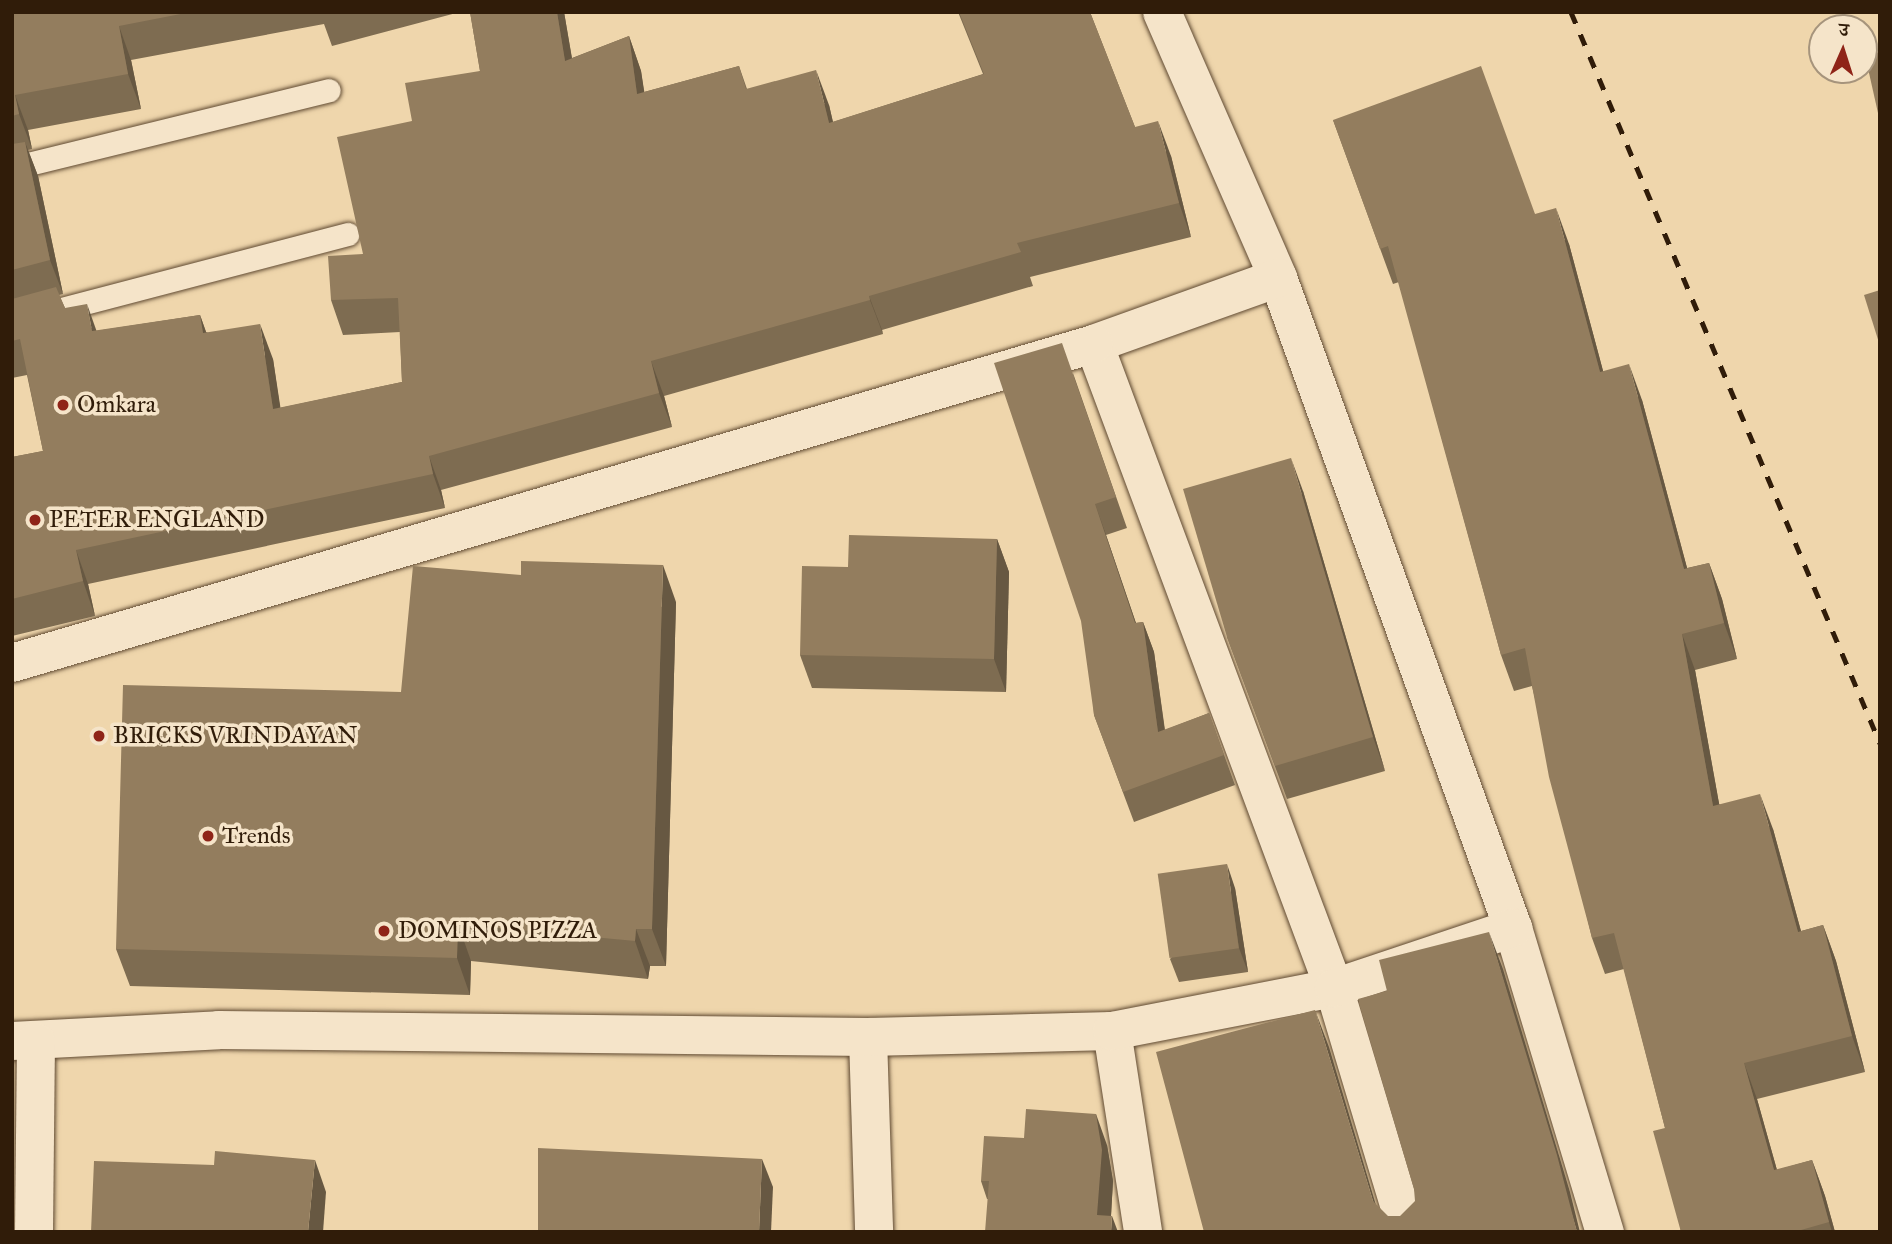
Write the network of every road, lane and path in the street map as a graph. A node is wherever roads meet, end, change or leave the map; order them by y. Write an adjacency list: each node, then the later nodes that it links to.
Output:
1 (1162, 12): 5 (street)
2 (329, 90): 3 (lane)
3 (12, 168)
4 (348, 234): 6 (lane)
5 (1278, 278): 7 (street); 9 (street)
6 (12, 322)
7 (1094, 344): 8 (street); 10 (street)
8 (12, 663)
9 (1513, 928): 10 (street); 18 (street)
10 (1334, 988): 11 (street); 17 (street)
11 (1112, 1031): 12 (street); 16 (street)
12 (868, 1037): 13 (street); 15 (street)
13 (24, 1042): 14 (street)
14 (34, 1232)
15 (874, 1232)
16 (1143, 1232)
17 (1407, 1232)
18 (1605, 1232)

